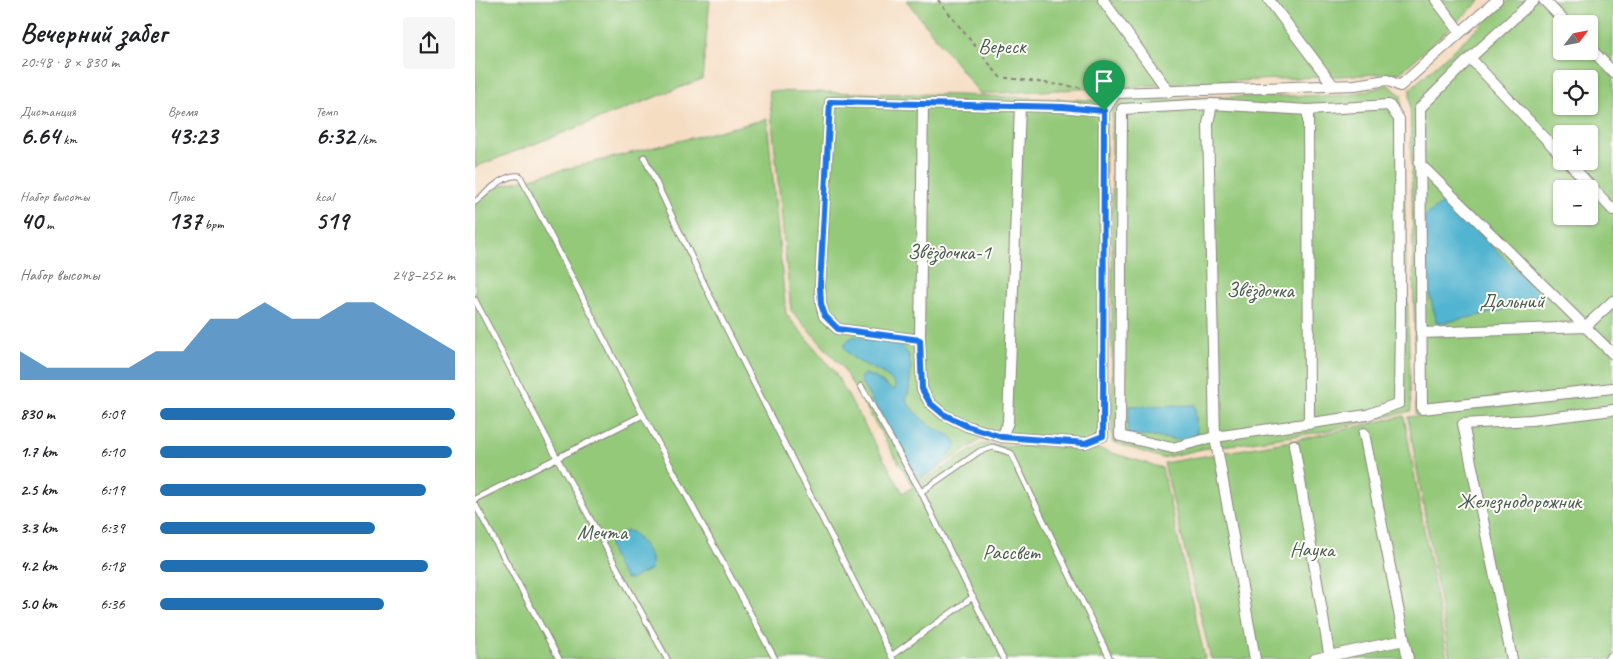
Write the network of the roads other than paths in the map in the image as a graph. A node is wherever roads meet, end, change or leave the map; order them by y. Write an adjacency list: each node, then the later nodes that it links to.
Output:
1 (1103, 0): 13 (street)
2 (1269, 0): 12 (street)
3 (1436, 0): 8 (street)
4 (1497, 0): 8 (street)
5 (1534, 0): 10 (street)
6 (1544, 0): 7 (street)
7 (1558, 15)
8 (1460, 32): 12 (street)
9 (1598, 56): 11 (street)
10 (1470, 58): 19 (street); 21 (street)
11 (1613, 72)
12 (1333, 85): 13 (street)
13 (1169, 92): 18 (street)
14 (923, 104): 16 (street); 29 (street); 29 (street)
15 (1212, 104): 17 (street); 38 (street); 38 (street)
16 (1020, 106): 18 (street); 37 (street)
17 (1308, 110): 35 (street); 35 (street)
18 (1104, 111): 37 (street)
19 (1553, 146)
20 (644, 157): 47 (lane)
21 (1419, 163): 27 (street); 28 (street)
22 (1575, 170): 24 (street)
23 (475, 202): 34 (lane)
24 (1613, 210)
25 (475, 300): 40 (lane)
26 (1613, 301): 27 (street)
27 (1585, 327): 28 (street); 30 (street)
28 (1421, 333): 32 (street)
29 (920, 340): 37 (street)
30 (1613, 354)
31 (861, 386): 41 (lane)
32 (1613, 388)
33 (1613, 410): 56 (street)
34 (643, 415): 40 (lane); 50 (lane)
35 (1309, 424): 38 (street)
36 (1364, 433): 45 (street)
37 (1002, 437)
38 (1215, 437): 53 (street)
39 (1294, 445): 46 (street)
40 (557, 458): 42 (lane); 49 (lane)
41 (921, 492): 44 (lane); 52 (lane)
42 (475, 499)
43 (475, 504): 48 (lane)
44 (973, 596): 47 (lane); 51 (lane)
45 (1404, 640): 46 (street); 55 (street)
46 (1330, 657): 54 (street)
47 (892, 658)
48 (559, 659)
49 (667, 659)
50 (775, 659)
51 (1003, 659)
52 (1110, 659)
53 (1255, 659)
54 (1315, 659)
55 (1408, 659)
56 (1512, 659)

